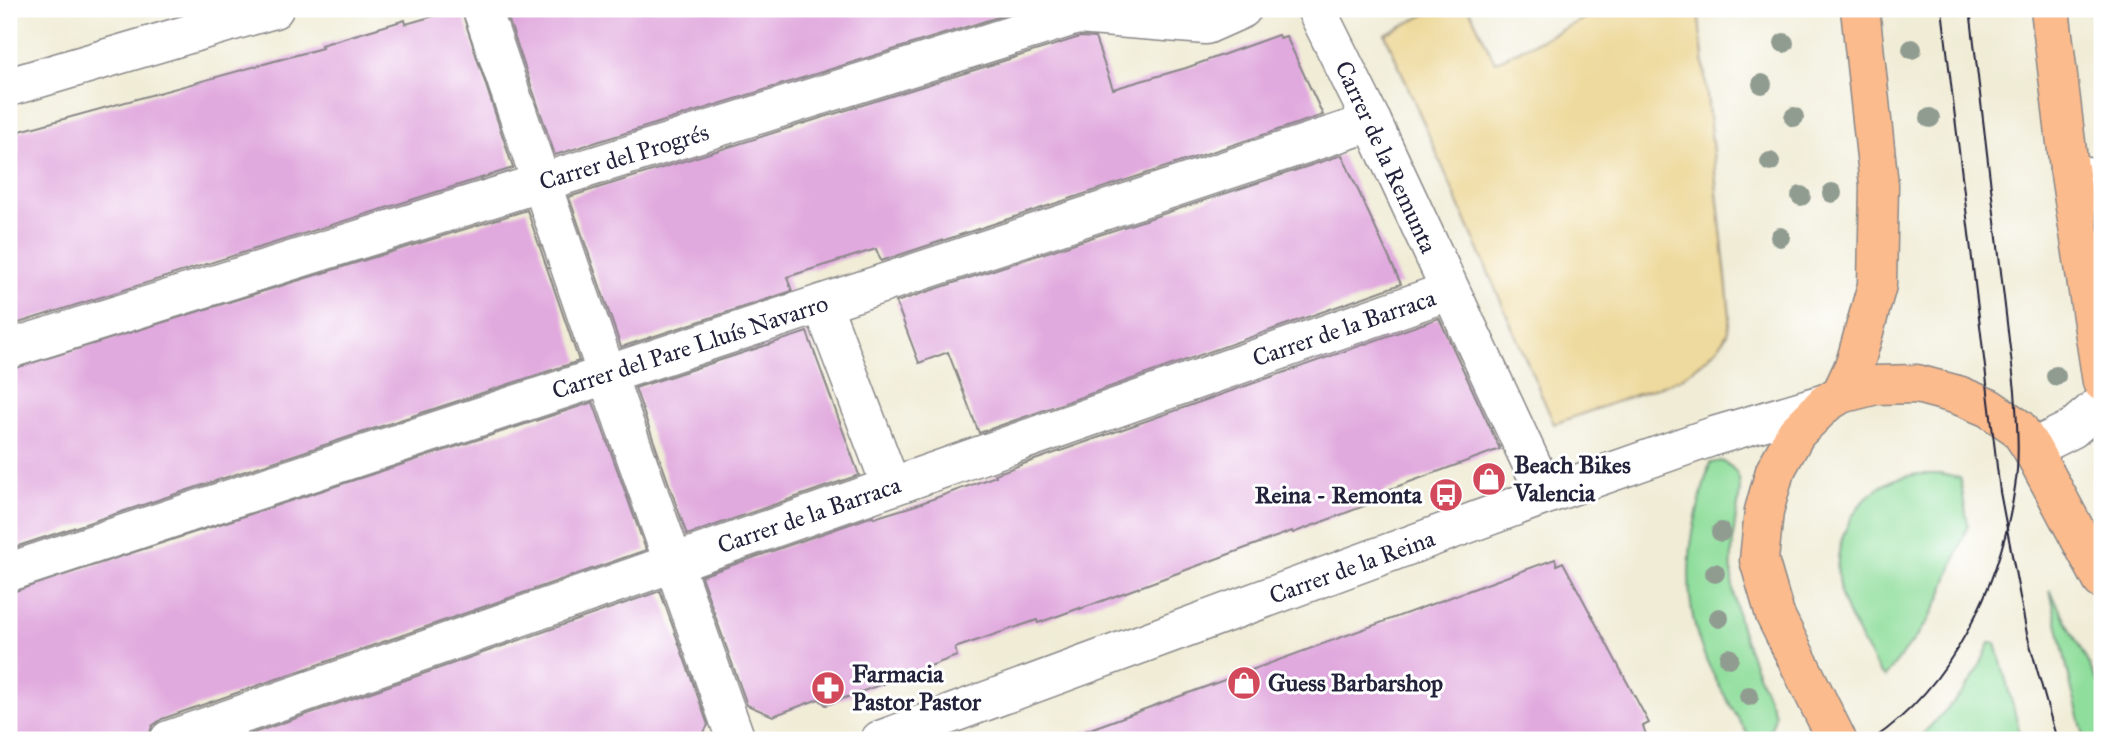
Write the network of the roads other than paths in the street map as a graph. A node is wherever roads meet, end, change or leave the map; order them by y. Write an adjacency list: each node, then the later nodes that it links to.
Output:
1 (274, 9): 7 (street)
2 (482, 9): 10 (street)
3 (1242, 9): 10 (street, Carrer del Progrés)
4 (1316, 9): 8 (street, Carrer de la Remunta)
5 (1860, 9): 17 (main road)
6 (2050, 9): 9 (main road)
7 (9, 87)
8 (1372, 122): 12 (street, Carrer de la Remunta); 13 (street, Carrer del Pare Lluís Navarro)
9 (2069, 168): 11 (street); 16 (main road)
10 (541, 184): 14 (street, Carrer del Progrés); 15 (street)
11 (2102, 187)
12 (1450, 291): 20 (street, Carrer de la Barraca); 21 (street, Carrer de la Remunta)
13 (822, 304): 15 (street, Carrer del Pare Lluís Navarro); 20 (street)
14 (9, 349)
15 (607, 374): 22 (street); 23 (street, Carrer del Pare Lluís Navarro)
16 (2102, 382)
17 (1834, 399): 19 (main road); 21 (street, Carrer de la Reina); 25 (main road)
18 (2102, 403): 19 (street)
19 (2032, 449): 24 (main road)
20 (891, 486): 22 (street, Carrer de la Barraca)
21 (1546, 495): 28 (street, Carrer de la Reina)
22 (673, 563): 26 (street, Carrer de la Barraca); 27 (street)
23 (9, 572)
24 (2102, 580)
25 (1827, 737)
26 (169, 740)
27 (736, 740)
28 (880, 740)

